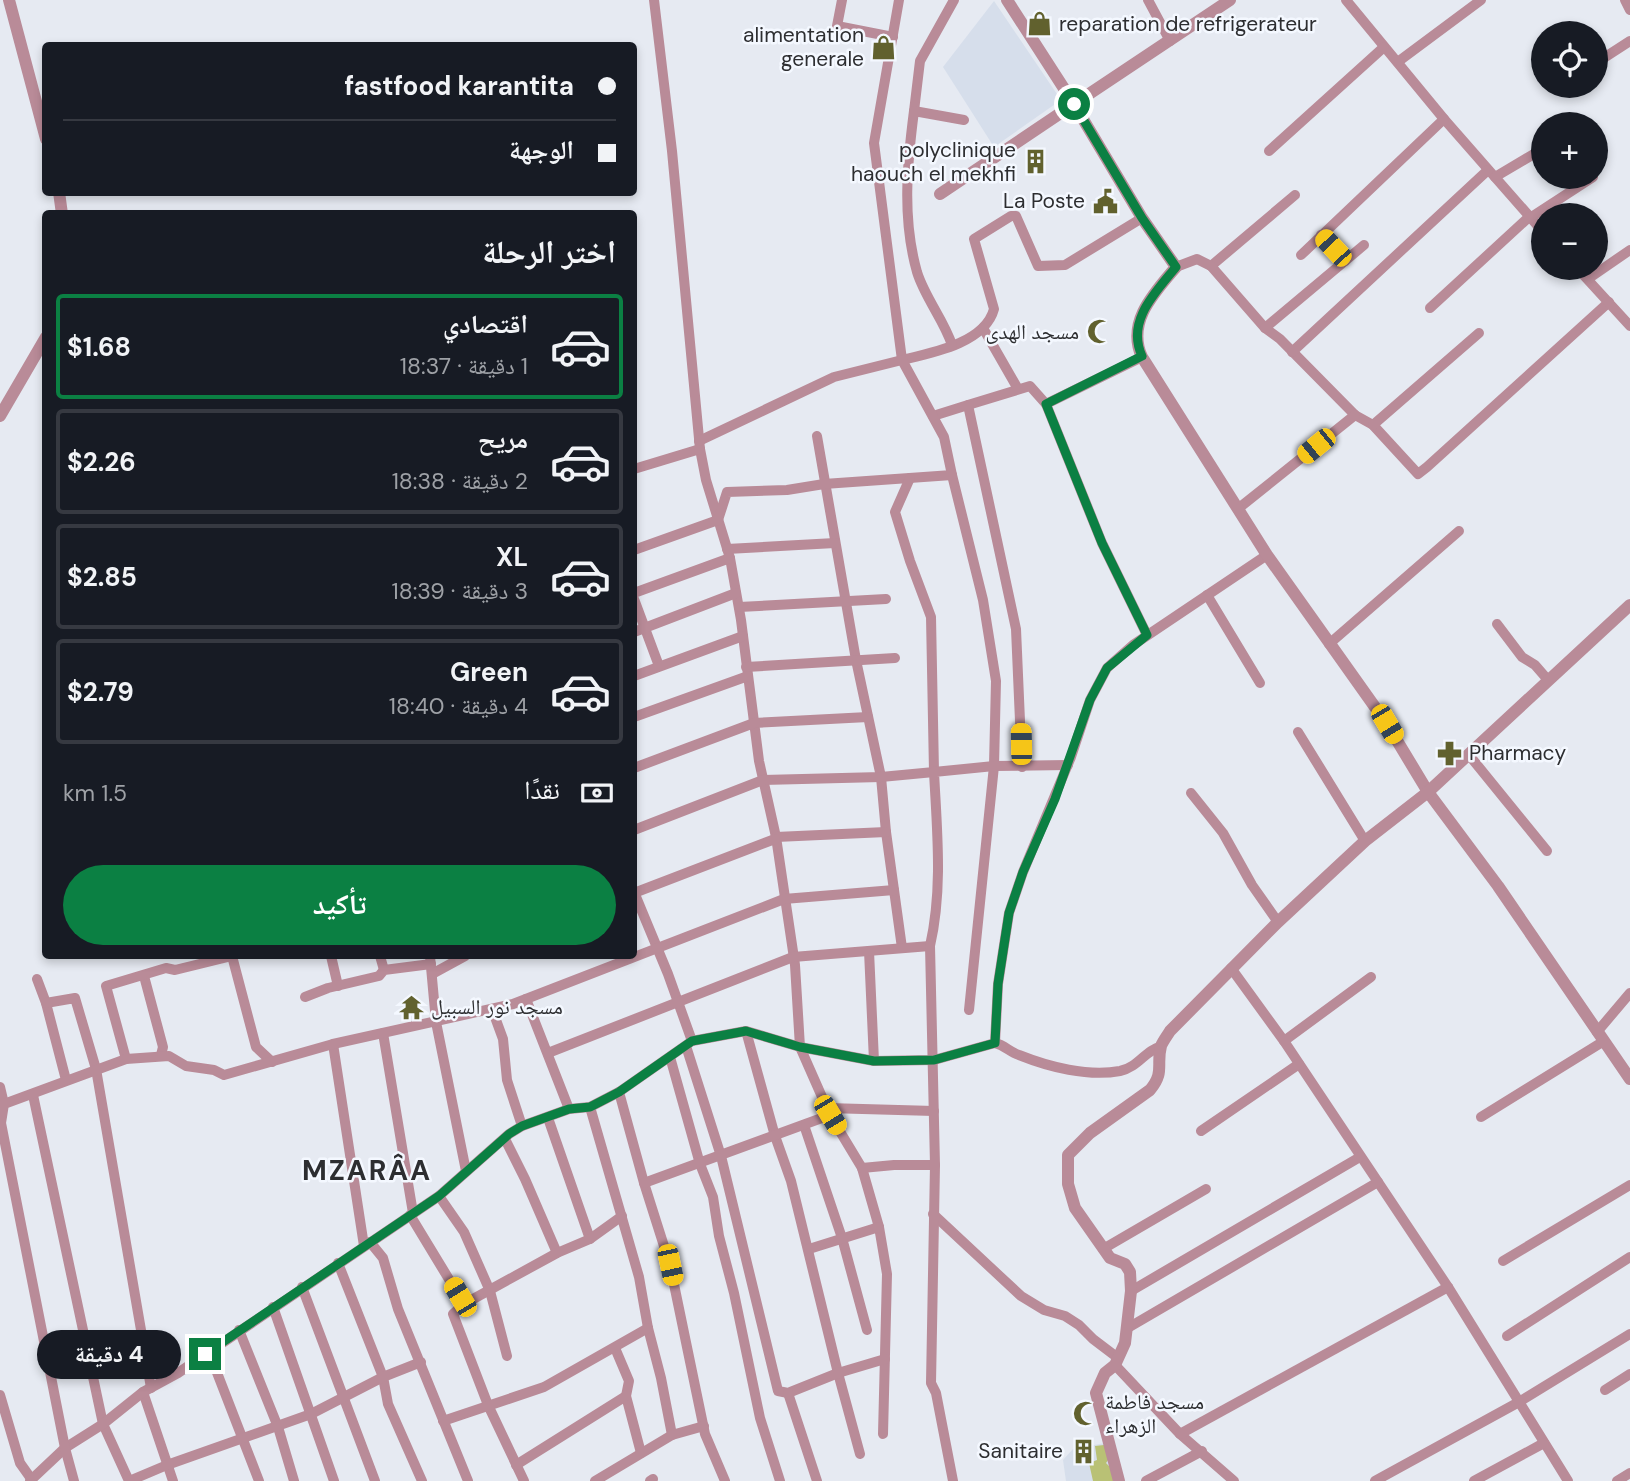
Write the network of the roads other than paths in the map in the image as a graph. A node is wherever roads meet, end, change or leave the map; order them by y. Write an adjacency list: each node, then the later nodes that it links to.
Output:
1 (9, 0): 23 (street)
2 (654, 0): 60 (street)
3 (842, 0): 13 (street)
4 (899, 0): 13 (street)
5 (954, 0): 20 (street)
6 (1007, 0): 19 (street)
7 (1148, 0): 14 (street)
8 (1230, 0): 14 (street)
9 (1346, 0): 16 (street)
10 (1481, 0): 18 (street)
11 (1625, 0): 12 (street)
12 (1630, 10)
13 (892, 37): 51 (street)
14 (1170, 41): 19 (street)
15 (1630, 41): 17 (street)
16 (1384, 47): 18 (street); 24 (street)
17 (1608, 55)
18 (1399, 61): 21 (street)
19 (1074, 104): 28 (street); 31 (street)
20 (914, 111): 22 (street); 48 (street)
21 (1444, 119): 26 (street); 32 (street)
22 (964, 120)
23 (42, 124)
24 (1269, 151)
25 (1531, 154): 26 (street)
26 (1491, 173): 30 (street); 49 (street)
27 (1574, 189): 30 (street)
28 (940, 194)
29 (1295, 195): 38 (street)
30 (1529, 217): 42 (street)
31 (1142, 218): 39 (street); 44 (street)
32 (1321, 235): 35 (street); 36 (street)
33 (1364, 245): 36 (street)
34 (1630, 250): 37 (street)
35 (1301, 255)
36 (1345, 261): 45 (street)
37 (1608, 265)
38 (1211, 266): 39 (street); 45 (street)
39 (1176, 267): 50 (street)
40 (1589, 280): 41 (street)
41 (1609, 302): 43 (street); 58 (street)
42 (1430, 308)
43 (1630, 326)
44 (983, 328): 48 (street); 52 (street)
45 (1265, 328): 49 (street)
46 (1479, 333): 58 (street)
47 (42, 344): 56 (street)
48 (952, 345): 51 (street)
49 (1292, 352): 55 (street)
50 (1142, 356): 54 (street); 65 (street)
51 (902, 360): 57 (street); 60 (street)
52 (1018, 389): 53 (street); 54 (street)
53 (968, 404): 57 (street); 101 (street)
54 (1046, 404): 83 (street)
55 (1355, 415): 58 (street); 65 (street)
56 (0, 416)
57 (933, 416): 62 (street)
58 (1373, 425)
59 (817, 436): 64 (street)
60 (699, 445): 61 (street); 66 (street)
61 (637, 467)
62 (952, 475): 63 (street); 99 (street)
63 (910, 478): 64 (street); 102 (street)
64 (824, 484): 66 (street); 68 (street)
65 (1239, 508): 71 (street)
66 (718, 520): 69 (street); 70 (street)
67 (1459, 531): 85 (street)
68 (835, 543): 70 (street); 76 (street)
69 (637, 549)
70 (728, 553): 72 (street); 73 (street)
71 (1267, 555): 74 (street); 85 (street)
72 (637, 592)
73 (736, 593): 79 (street); 81 (street)
74 (1207, 595): 83 (street); 92 (street)
75 (886, 599): 76 (street)
76 (846, 601): 79 (street); 87 (street)
77 (1630, 606): 91 (street)
78 (637, 607): 81 (street)
79 (738, 607): 84 (street)
80 (1497, 624): 91 (street)
81 (645, 628): 82 (street); 88 (street)
82 (637, 631)
83 (1147, 635): 98 (street)
84 (743, 636): 88 (street); 89 (street)
85 (1329, 644): 105 (street)
86 (895, 657): 87 (street)
87 (856, 660): 89 (street); 94 (street)
88 (659, 666): 90 (street)
89 (747, 672): 93 (street); 95 (street)
90 (637, 675)
91 (1548, 680): 97 (street)
92 (1260, 682)
93 (637, 716)
94 (869, 717): 95 (street); 103 (street)
95 (754, 723): 100 (street); 104 (street)
96 (1298, 732): 110 (street)
97 (1469, 755): 105 (street); 111 (street)
98 (1068, 765): 101 (street); 148 (street)
99 (994, 766): 101 (street); 102 (street); 142 (street)
100 (637, 767)
101 (1021, 767)
102 (934, 772): 103 (street); 117 (street)
103 (881, 777): 104 (street); 108 (street)
104 (763, 780): 107 (street); 109 (street)
105 (1429, 792): 110 (street); 146 (street)
106 (1191, 793): 116 (street)
107 (637, 829)
108 (886, 832): 109 (street); 112 (street)
109 (775, 838): 113 (street); 114 (street)
110 (1365, 841): 116 (street)
111 (1547, 851)
112 (894, 890): 114 (street); 119 (street)
113 (637, 892)
114 (784, 899): 118 (street); 122 (street)
115 (637, 900): 118 (street)
116 (1278, 922): 130 (street)
117 (930, 946): 119 (street); 157 (street)
118 (656, 948): 121 (street); 139 (street)
119 (902, 948): 120 (street)
120 (869, 951): 122 (street); 158 (street)
121 (637, 955)
122 (793, 957): 139 (street); 151 (street)
123 (220, 959): 132 (street)
124 (233, 959): 159 (street)
125 (332, 959): 135 (street)
126 (381, 959): 131 (street)
127 (452, 959): 129 (street)
128 (628, 959): 138 (street)
129 (431, 964): 131 (street); 143 (street)
130 (1231, 968): 147 (street); 152 (street)
131 (384, 970): 135 (street)
132 (144, 976): 154 (street); 156 (street)
133 (1371, 977): 147 (street)
134 (37, 979): 140 (street)
135 (338, 986): 137 (street)
136 (1630, 993): 146 (street)
137 (305, 997)
138 (526, 999): 141 (street); 153 (street)
139 (679, 1002): 150 (street); 153 (street)
140 (46, 1003): 161 (street); 163 (street)
141 (492, 1009): 143 (street); 175 (street)
142 (969, 1010)
143 (436, 1022): 145 (street); 184 (street)
144 (746, 1031): 150 (street); 151 (street); 177 (street)
145 (383, 1033): 149 (street); 190 (street)
146 (1601, 1036): 162 (street); 172 (street)
147 (1284, 1041): 160 (street)
148 (995, 1043): 152 (street); 157 (street)
149 (333, 1044): 159 (street); 196 (street)
150 (689, 1044): 155 (street); 179 (street)
151 (800, 1047): 158 (street); 171 (street)
152 (1161, 1047): 198 (street)
153 (548, 1053): 169 (street)
154 (161, 1055): 156 (street); 159 (street)
155 (670, 1057): 165 (street); 181 (street)
156 (126, 1059): 161 (street)
157 (934, 1060): 158 (street); 170 (street)
158 (874, 1061)
159 (272, 1062)
160 (1299, 1063): 176 (street); 180 (street)
161 (96, 1069): 163 (street); 224 (street)
162 (1630, 1079)
163 (66, 1080): 166 (street)
164 (0, 1087): 167 (street)
165 (619, 1092): 168 (street); 186 (street)
166 (33, 1095): 167 (street); 234 (street)
167 (4, 1104): 242 (street)
168 (590, 1107): 169 (street); 192 (street)
169 (569, 1109): 173 (street)
170 (934, 1111): 171 (street); 182 (street)
171 (828, 1112): 174 (street); 183 (street)
172 (1481, 1117)
173 (548, 1118): 175 (street); 195 (street)
174 (804, 1125): 177 (street); 194 (street)
175 (522, 1126): 178 (street)
176 (1201, 1131)
177 (775, 1136): 179 (street); 197 (street)
178 (505, 1139): 184 (street); 199 (street)
179 (721, 1156): 181 (street); 226 (street)
180 (1360, 1157): 185 (street); 206 (street)
181 (700, 1164): 186 (street); 262 (street)
182 (935, 1165): 183 (street); 191 (street)
183 (862, 1168): 193 (street)
184 (466, 1171): 189 (street)
185 (1378, 1182): 204 (street); 210 (street)
186 (644, 1183): 235 (street)
187 (1630, 1185): 201 (street)
188 (1206, 1189): 198 (street)
189 (439, 1196): 190 (street); 205 (street)
190 (412, 1214): 196 (street); 207 (street)
191 (933, 1214): 219 (street); 264 (street)
192 (622, 1216): 195 (street); 209 (street)
193 (879, 1227): 194 (street); 218 (street)
194 (842, 1238): 197 (street); 212 (street)
195 (590, 1239): 199 (street)
196 (367, 1244): 202 (street); 220 (street)
197 (809, 1249): 221 (street)
198 (1103, 1249): 206 (street)
199 (557, 1253): 205 (street)
200 (1630, 1257): 214 (street)
201 (1503, 1261)
202 (338, 1263): 203 (street); 223 (street)
203 (302, 1287): 208 (street); 229 (street)
204 (1448, 1287): 230 (street); 238 (street)
205 (490, 1291): 207 (street); 217 (street)
206 (1130, 1291): 210 (street)
207 (462, 1301): 231 (street)
208 (273, 1307): 211 (street); 232 (street)
209 (648, 1328): 215 (street); 239 (street)
210 (1126, 1329): 219 (street)
211 (239, 1330): 216 (street); 236 (street)
212 (867, 1330)
213 (1630, 1334): 230 (street)
214 (1507, 1336)
215 (615, 1348): 228 (street); 231 (street)
216 (209, 1352): 224 (street); 240 (street)
217 (507, 1356)
218 (885, 1359): 221 (street); 237 (street)
219 (1116, 1361): 238 (street); 265 (street)
220 (421, 1362): 223 (street); 233 (street)
221 (838, 1373): 226 (street); 245 (street)
222 (1630, 1374): 225 (street)
223 (383, 1377): 229 (street); 257 (street)
224 (147, 1390): 234 (street); 246 (street)
225 (1605, 1390)
226 (788, 1393): 263 (street)
227 (0, 1395): 249 (street)
228 (626, 1396): 244 (street); 247 (street)
229 (345, 1399): 232 (street); 256 (street)
230 (1519, 1402): 241 (street); 268 (street)
231 (488, 1405): 233 (street); 247 (street)
232 (312, 1414): 236 (street); 255 (street)
233 (443, 1421): 258 (street)
234 (103, 1424): 242 (street); 251 (street)
235 (704, 1426): 239 (street); 261 (street)
236 (278, 1427): 240 (street); 254 (street)
237 (883, 1434)
238 (1180, 1434): 243 (street)
239 (672, 1435): 244 (street)
240 (243, 1439): 246 (street); 253 (street)
241 (1544, 1443): 269 (street); 270 (street)
242 (65, 1448): 249 (street); 250 (street)
243 (1202, 1451): 266 (street); 267 (street)
244 (641, 1453): 260 (street)
245 (860, 1454)
246 (167, 1465): 251 (street); 252 (street)
247 (516, 1465): 259 (street)
248 (1630, 1473): 271 (street)
249 (31, 1480)
250 (74, 1481)
251 (129, 1481)
252 (173, 1481)
253 (259, 1481)
254 (294, 1481)
255 (334, 1481)
256 (376, 1481)
257 (422, 1481)
258 (468, 1481)
259 (524, 1481)
260 (595, 1481)
261 (725, 1481)
262 (780, 1481)
263 (817, 1481)
264 (953, 1481)
265 (1119, 1481)
266 (1146, 1481)
267 (1234, 1481)
268 (1375, 1481)
269 (1474, 1481)
270 (1568, 1481)
271 (1616, 1481)

